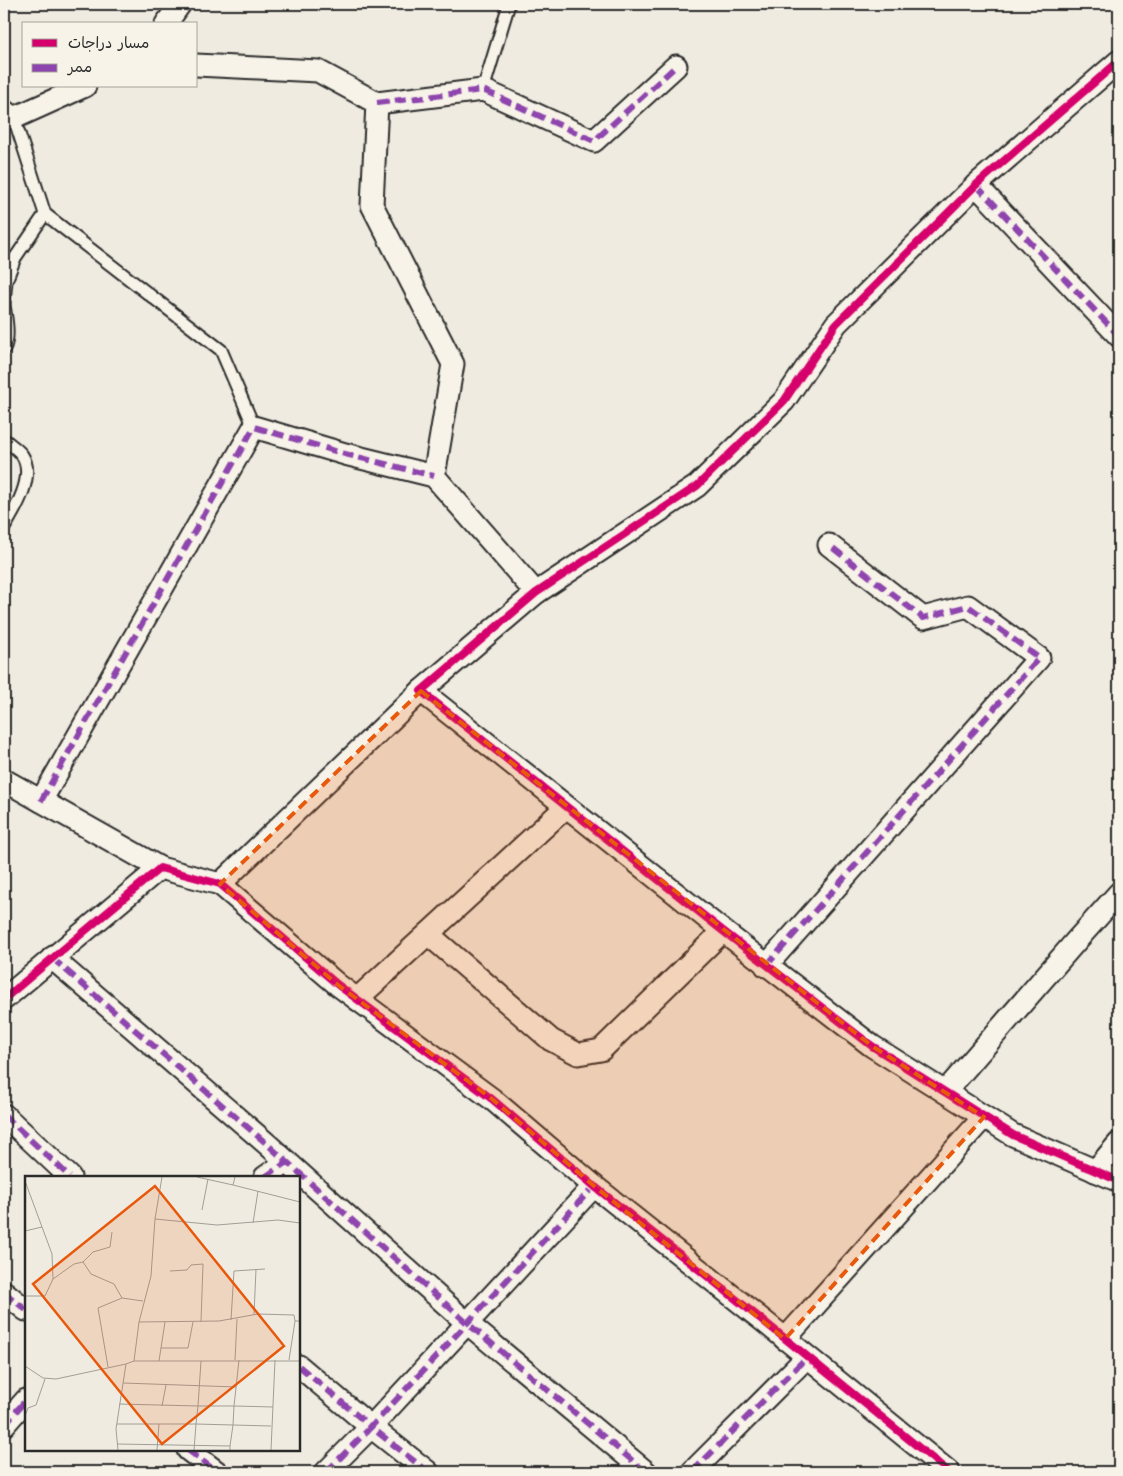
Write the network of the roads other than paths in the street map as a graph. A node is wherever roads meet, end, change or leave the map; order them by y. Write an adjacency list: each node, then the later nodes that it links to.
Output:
1 (180, 4): 3 (street)
2 (508, 4): 8 (lane)
3 (167, 22)
4 (1119, 61): 11 (street)
5 (198, 65): 9 (street)
6 (676, 66): 8 (street)
7 (80, 88): 10 (street)
8 (483, 90): 9 (street)
9 (377, 103): 18 (street)
10 (9, 114): 12 (lane)
11 (976, 185): 14 (street); 21 (street)
12 (46, 214): 13 (lane); 16 (lane)
13 (4, 304): 15 (lane)
14 (1119, 336)
15 (4, 349)
16 (254, 427): 18 (street); 24 (street)
17 (4, 439): 19 (lane)
18 (434, 476): 21 (street)
19 (4, 528)
20 (829, 545): 32 (street)
21 (536, 593): 22 (street)
22 (421, 691): 25 (street); 27 (street)
23 (4, 780): 24 (street)
24 (41, 801): 26 (street)
25 (566, 807): 29 (street); 30 (street)
26 (160, 868): 27 (street); 31 (street)
27 (220, 884): 34 (street)
28 (1119, 893): 35 (street)
29 (723, 931): 30 (street); 32 (street)
30 (428, 934): 34 (street)
31 (52, 958): 33 (street); 39 (street)
32 (766, 966): 35 (street)
33 (4, 998)
34 (357, 999): 44 (street)
35 (945, 1092): 37 (street)
36 (4, 1115): 41 (street)
37 (984, 1118): 40 (street); 48 (street)
38 (1119, 1143): 40 (street)
39 (287, 1162): 42 (street); 47 (street)
40 (1095, 1171): 43 (street)
41 (69, 1176)
42 (266, 1176)
43 (1119, 1181)
44 (594, 1186): 47 (street); 48 (street)
45 (4, 1292): 46 (street)
46 (25, 1309)
47 (467, 1323): 53 (street); 58 (street)
48 (785, 1339): 49 (street)
49 (807, 1357): 59 (street); 60 (street)
50 (300, 1367): 53 (street)
51 (25, 1401): 52 (street)
52 (4, 1425)
53 (371, 1427): 56 (street); 57 (street)
54 (189, 1451): 55 (street)
55 (217, 1472)
56 (326, 1472)
57 (428, 1472)
58 (646, 1472)
59 (692, 1472)
60 (949, 1472)

